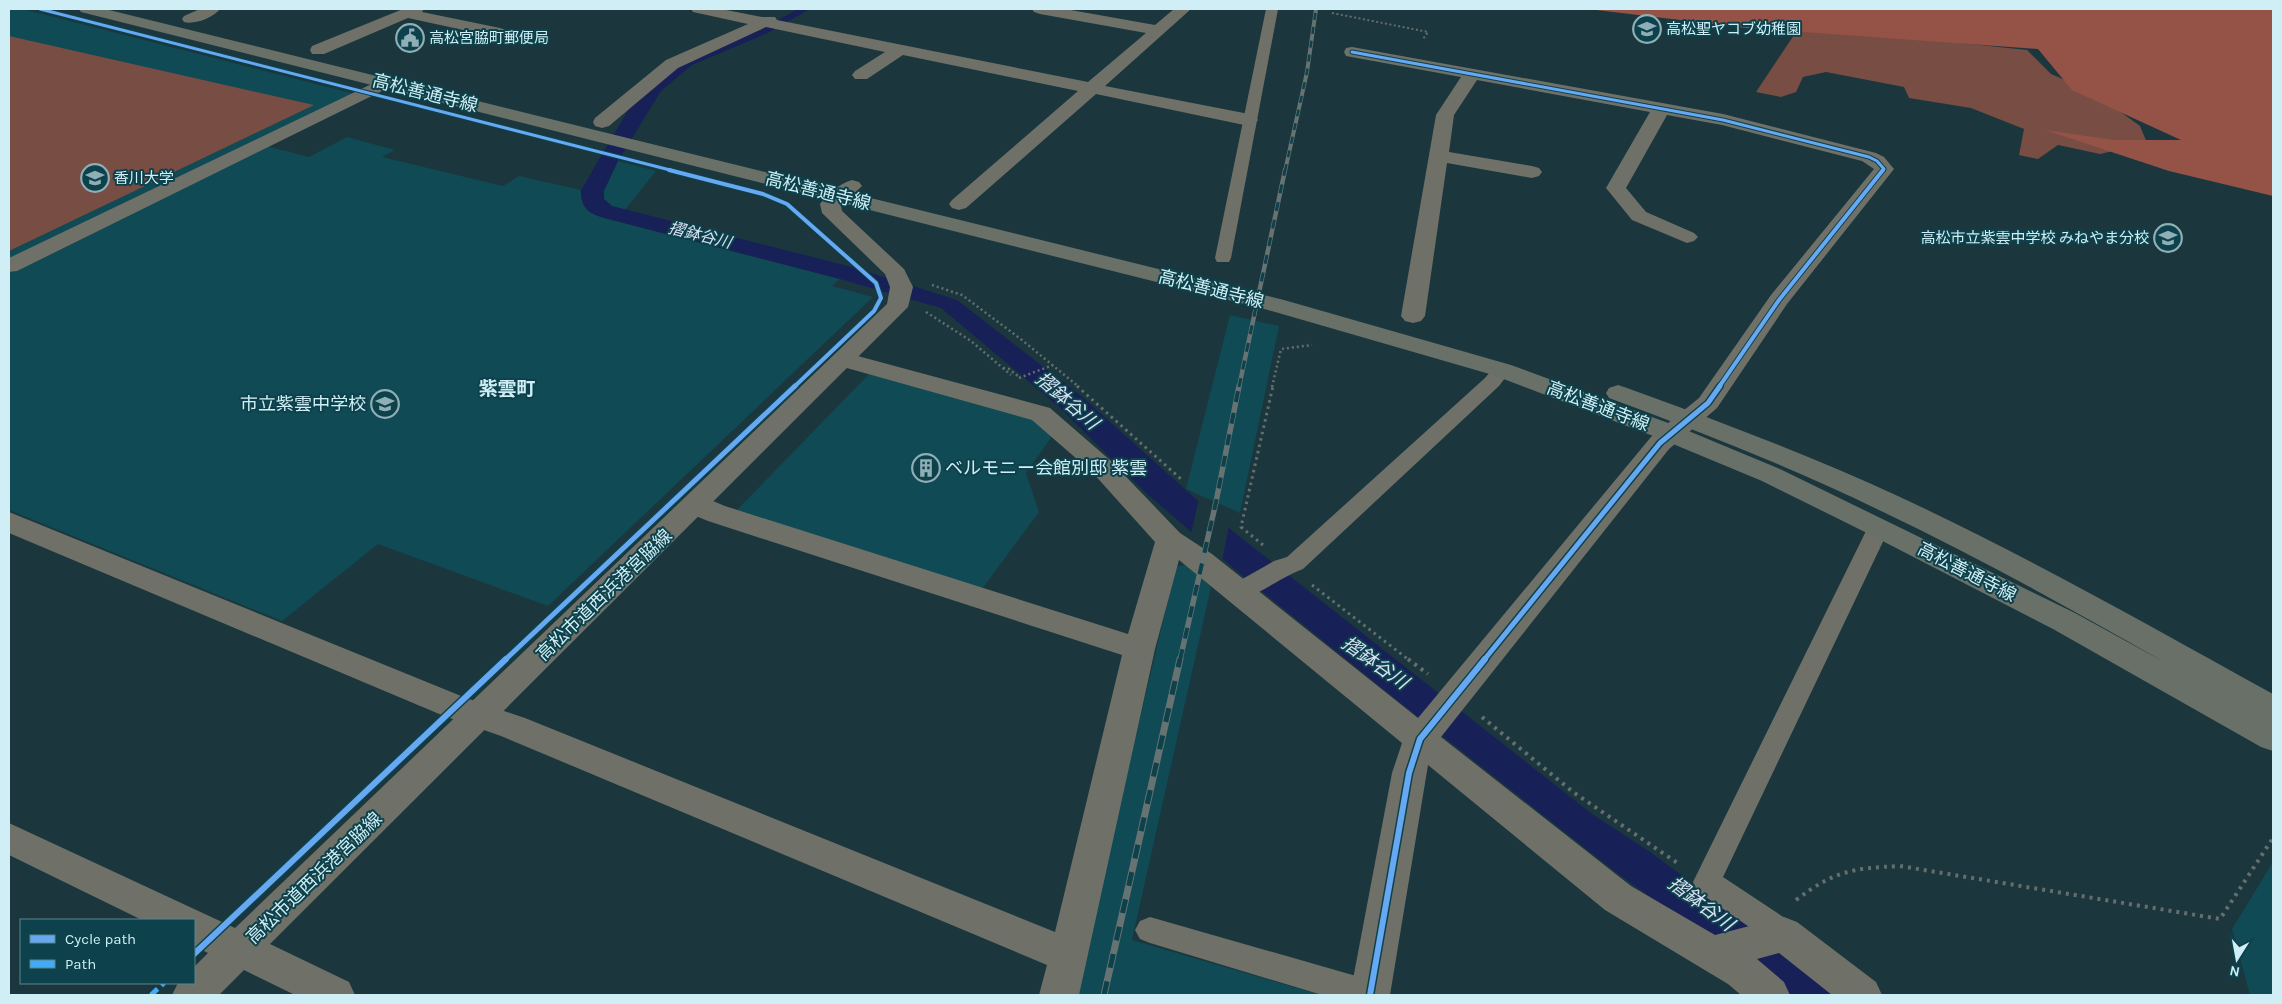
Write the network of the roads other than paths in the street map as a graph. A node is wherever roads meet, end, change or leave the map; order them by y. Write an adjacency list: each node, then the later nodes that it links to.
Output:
1 (87, 9): 19 (main road, 高松善通寺線)
2 (150, 9): 10 (main road, 高松善通寺線)
3 (212, 9): 10 (street)
4 (699, 9): 11 (street)
5 (789, 9): 11 (street)
6 (1040, 9): 12 (street)
7 (1182, 9): 12 (street)
8 (1272, 9): 22 (lane)
9 (411, 11): 13 (street); 14 (street)
10 (190, 19): 14 (main road, 高松善通寺線)
11 (772, 24): 15 (street); 23 (street)
12 (1158, 30): 20 (street)
13 (500, 33)
14 (318, 50): 23 (main road, 高松善通寺線)
15 (899, 50): 18 (street); 20 (street)
16 (1352, 52): 17 (street)
17 (1472, 74): 21 (street); 24 (street)
18 (861, 75)
19 (384, 83): 26 (main road, 高松善通寺線); 30 (street)
20 (1091, 89): 22 (street); 27 (street)
21 (1661, 109): 28 (street); 34 (street)
22 (1249, 120): 29 (lane)
23 (602, 122): 26 (main road, 高松善通寺線)
24 (1438, 156): 25 (street); 31 (street)
25 (1532, 172)
26 (846, 191): 32 (street, 高松市道西浜港宮脇線); 33 (main road, 高松善通寺線); 34 (main road, 高松善通寺線)
27 (959, 204)
28 (1686, 237)
29 (1222, 258)
30 (9, 266)
31 (1413, 316)
32 (845, 360): 35 (street, 高松市道西浜港宮脇線); 38 (street)
33 (1502, 370): 34 (main road, 高松善通寺線); 39 (lane)
34 (1680, 426): 37 (main road, 高松善通寺線); 41 (main road, 高松善通寺線); 43 (street)
35 (696, 505): 40 (street); 42 (street, 高松市道西浜港宮脇線)
36 (11, 526): 42 (street)
37 (1879, 527): 44 (main road, 高松善通寺線); 49 (lane)
38 (1170, 540): 39 (street); 40 (street)
39 (1244, 589): 43 (street)
40 (1139, 649): 52 (street)
41 (2273, 709)
42 (481, 715): 50 (street, 高松市道西浜港宮脇線); 52 (street)
43 (1424, 735): 51 (street); 56 (street)
44 (2273, 738)
45 (9, 838): 46 (street)
46 (178, 919)
47 (195, 928): 50 (street)
48 (1150, 930): 56 (lane)
49 (1774, 931): 51 (street); 58 (street)
50 (240, 950): 53 (street, 高松市道西浜港宮脇線); 54 (street)
51 (1717, 952): 57 (street)
52 (1068, 956): 55 (street)
53 (192, 995)
54 (335, 995)
55 (1059, 995)
56 (1370, 995)
57 (1770, 995)
58 (1862, 995)

